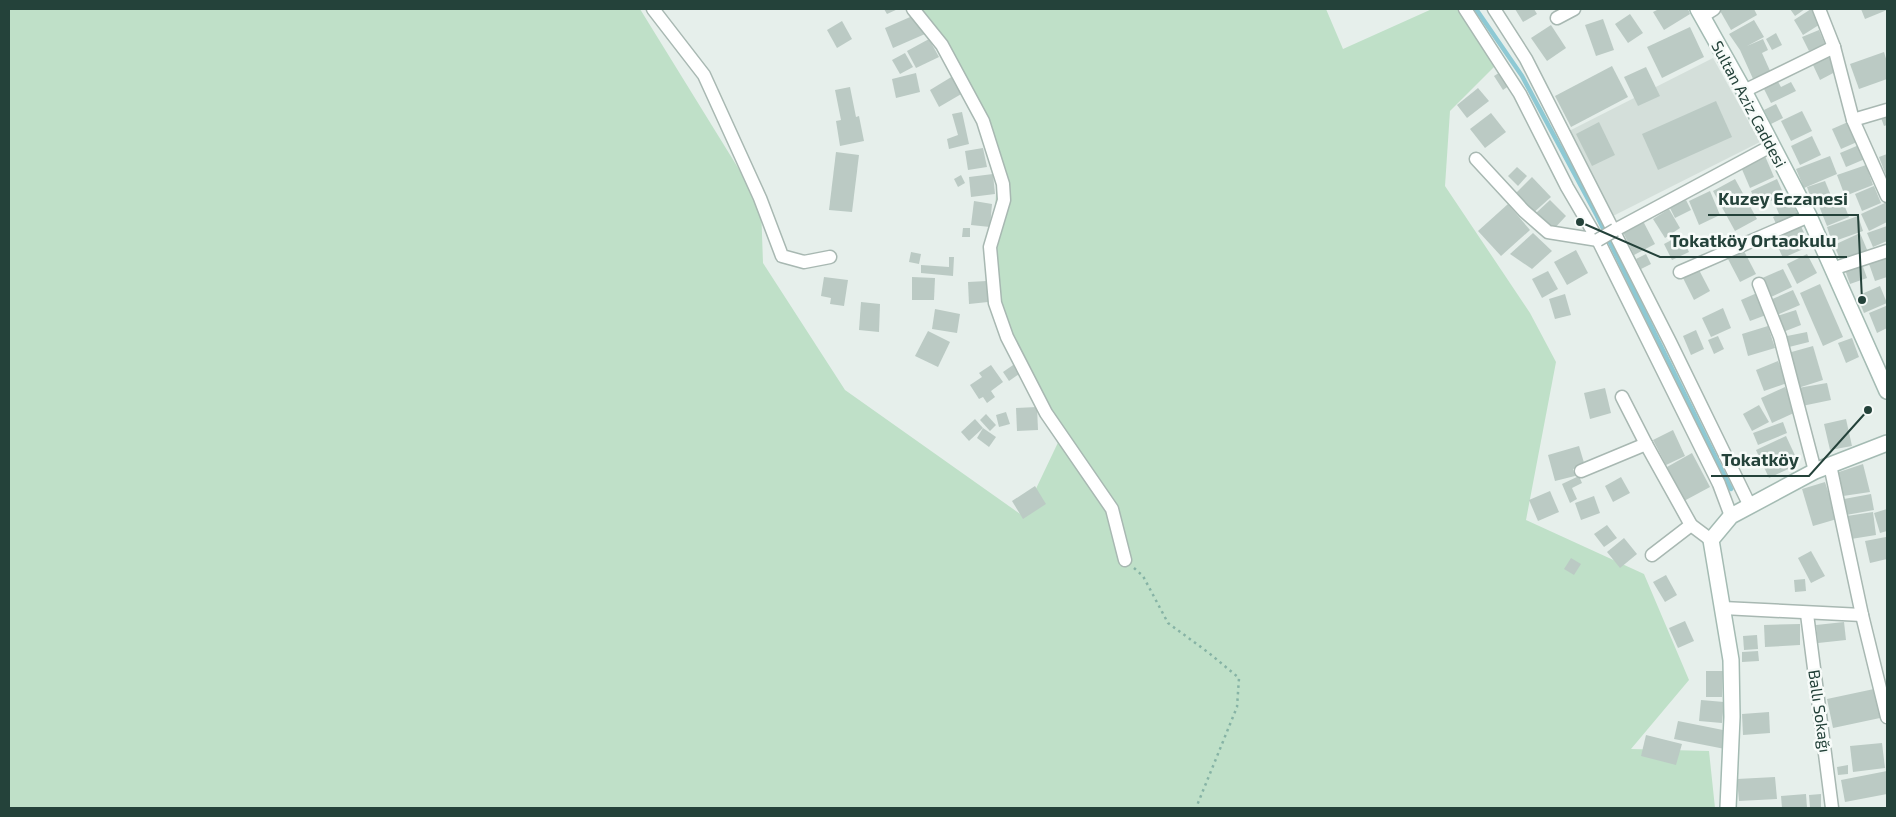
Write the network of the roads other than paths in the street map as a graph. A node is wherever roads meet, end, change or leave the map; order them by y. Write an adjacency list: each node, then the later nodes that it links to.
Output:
1 (653, 9): 19 (street)
2 (913, 9): 35 (street)
3 (1467, 9): 17 (street)
4 (1494, 9): 30 (street)
5 (1574, 9): 8 (street)
6 (1819, 9): 9 (street)
7 (1705, 11): 10 (street, Sultan Aziz Caddesi)
8 (1557, 18)
9 (1834, 47): 10 (street); 12 (street)
10 (1744, 91): 13 (street, Sultan Aziz Caddesi)
11 (1887, 110): 12 (street)
12 (1853, 120): 15 (street)
13 (1771, 146): 16 (street, Sultan Aziz Caddesi); 17 (street, bridge)
14 (1476, 159): 17 (street)
15 (1887, 196)
16 (1809, 216): 20 (street, Sultan Aziz Caddesi); 21 (street)
17 (1598, 240): 31 (street)
18 (1887, 251): 20 (street)
19 (830, 257)
20 (1832, 269): 23 (street, Sultan Aziz Caddesi)
21 (1680, 272)
22 (1758, 284): 29 (street)
23 (1887, 391)
24 (1622, 397): 26 (street)
25 (1887, 443): 27 (street)
26 (1646, 444): 28 (street); 32 (street)
27 (1830, 465): 29 (street); 38 (street)
28 (1581, 471)
29 (1815, 471): 30 (street)
30 (1750, 506): 31 (street)
31 (1731, 516): 33 (street)
32 (1692, 525): 33 (street); 34 (street)
33 (1711, 540): 36 (street)
34 (1652, 555)
35 (1125, 560)
36 (1723, 608): 37 (street); 40 (street)
37 (1807, 614): 38 (street); 41 (street, Ballı Sokağı)
38 (1862, 615): 39 (street)
39 (1887, 717)
40 (1728, 808)
41 (1832, 808)

